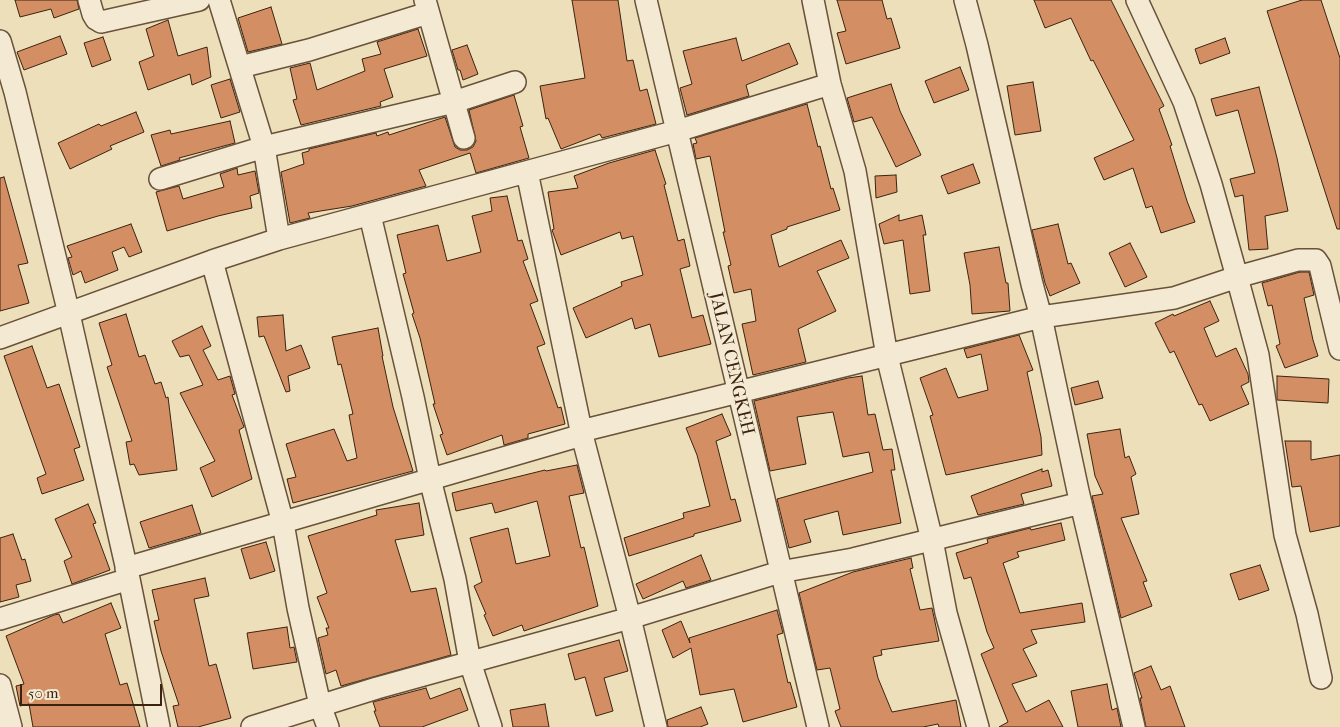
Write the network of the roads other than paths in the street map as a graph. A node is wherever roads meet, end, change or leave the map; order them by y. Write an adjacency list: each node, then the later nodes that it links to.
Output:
1 (89, 0): 2 (street)
2 (199, 0)
3 (219, 0): 10 (street)
4 (646, 0): 15 (street, JALAN CENGKEH)
5 (812, 0): 12 (street)
6 (965, 0): 25 (street)
7 (1137, 0): 23 (street)
8 (427, 7): 10 (street); 14 (street)
9 (0, 41): 13 (street)
10 (240, 67): 17 (street)
11 (515, 82): 14 (street)
12 (830, 84): 15 (street); 28 (street)
13 (8, 94): 24 (street)
14 (454, 102): 16 (street); 17 (street)
15 (677, 131): 18 (street); 29 (street, JALAN CENGKEH)
16 (464, 138)
17 (264, 147): 19 (street); 21 (street)
18 (527, 172): 20 (street); 30 (street)
19 (160, 178)
20 (370, 215): 21 (street); 31 (street)
21 (279, 239): 22 (street)
22 (212, 261): 24 (street); 33 (street)
23 (1237, 277): 25 (street); 27 (street); 40 (street)
24 (69, 314): 26 (street); 36 (street)
25 (1041, 318): 28 (street); 32 (street)
26 (0, 338)
27 (1340, 349)
28 (887, 356): 29 (street); 34 (street)
29 (738, 392): 30 (street); 35 (street, JALAN CENGKEH)
30 (581, 433): 31 (street); 37 (street)
31 (430, 479): 33 (street); 39 (street)
32 (1081, 504): 34 (street); 51 (street)
33 (283, 523): 36 (street); 42 (street)
34 (932, 540): 35 (street); 50 (street)
35 (780, 572): 37 (street); 49 (street, JALAN CENGKEH)
36 (128, 574): 38 (street); 44 (street)
37 (630, 618): 39 (street); 48 (street)
38 (0, 619)
39 (470, 662): 42 (street); 47 (street)
40 (1321, 678)
41 (0, 685): 43 (street)
42 (320, 705): 45 (street); 46 (street)
43 (11, 727)
44 (159, 727)
45 (252, 727)
46 (328, 727)
47 (491, 727)
48 (656, 727)
49 (818, 727)
50 (978, 727)
51 (1134, 727)

